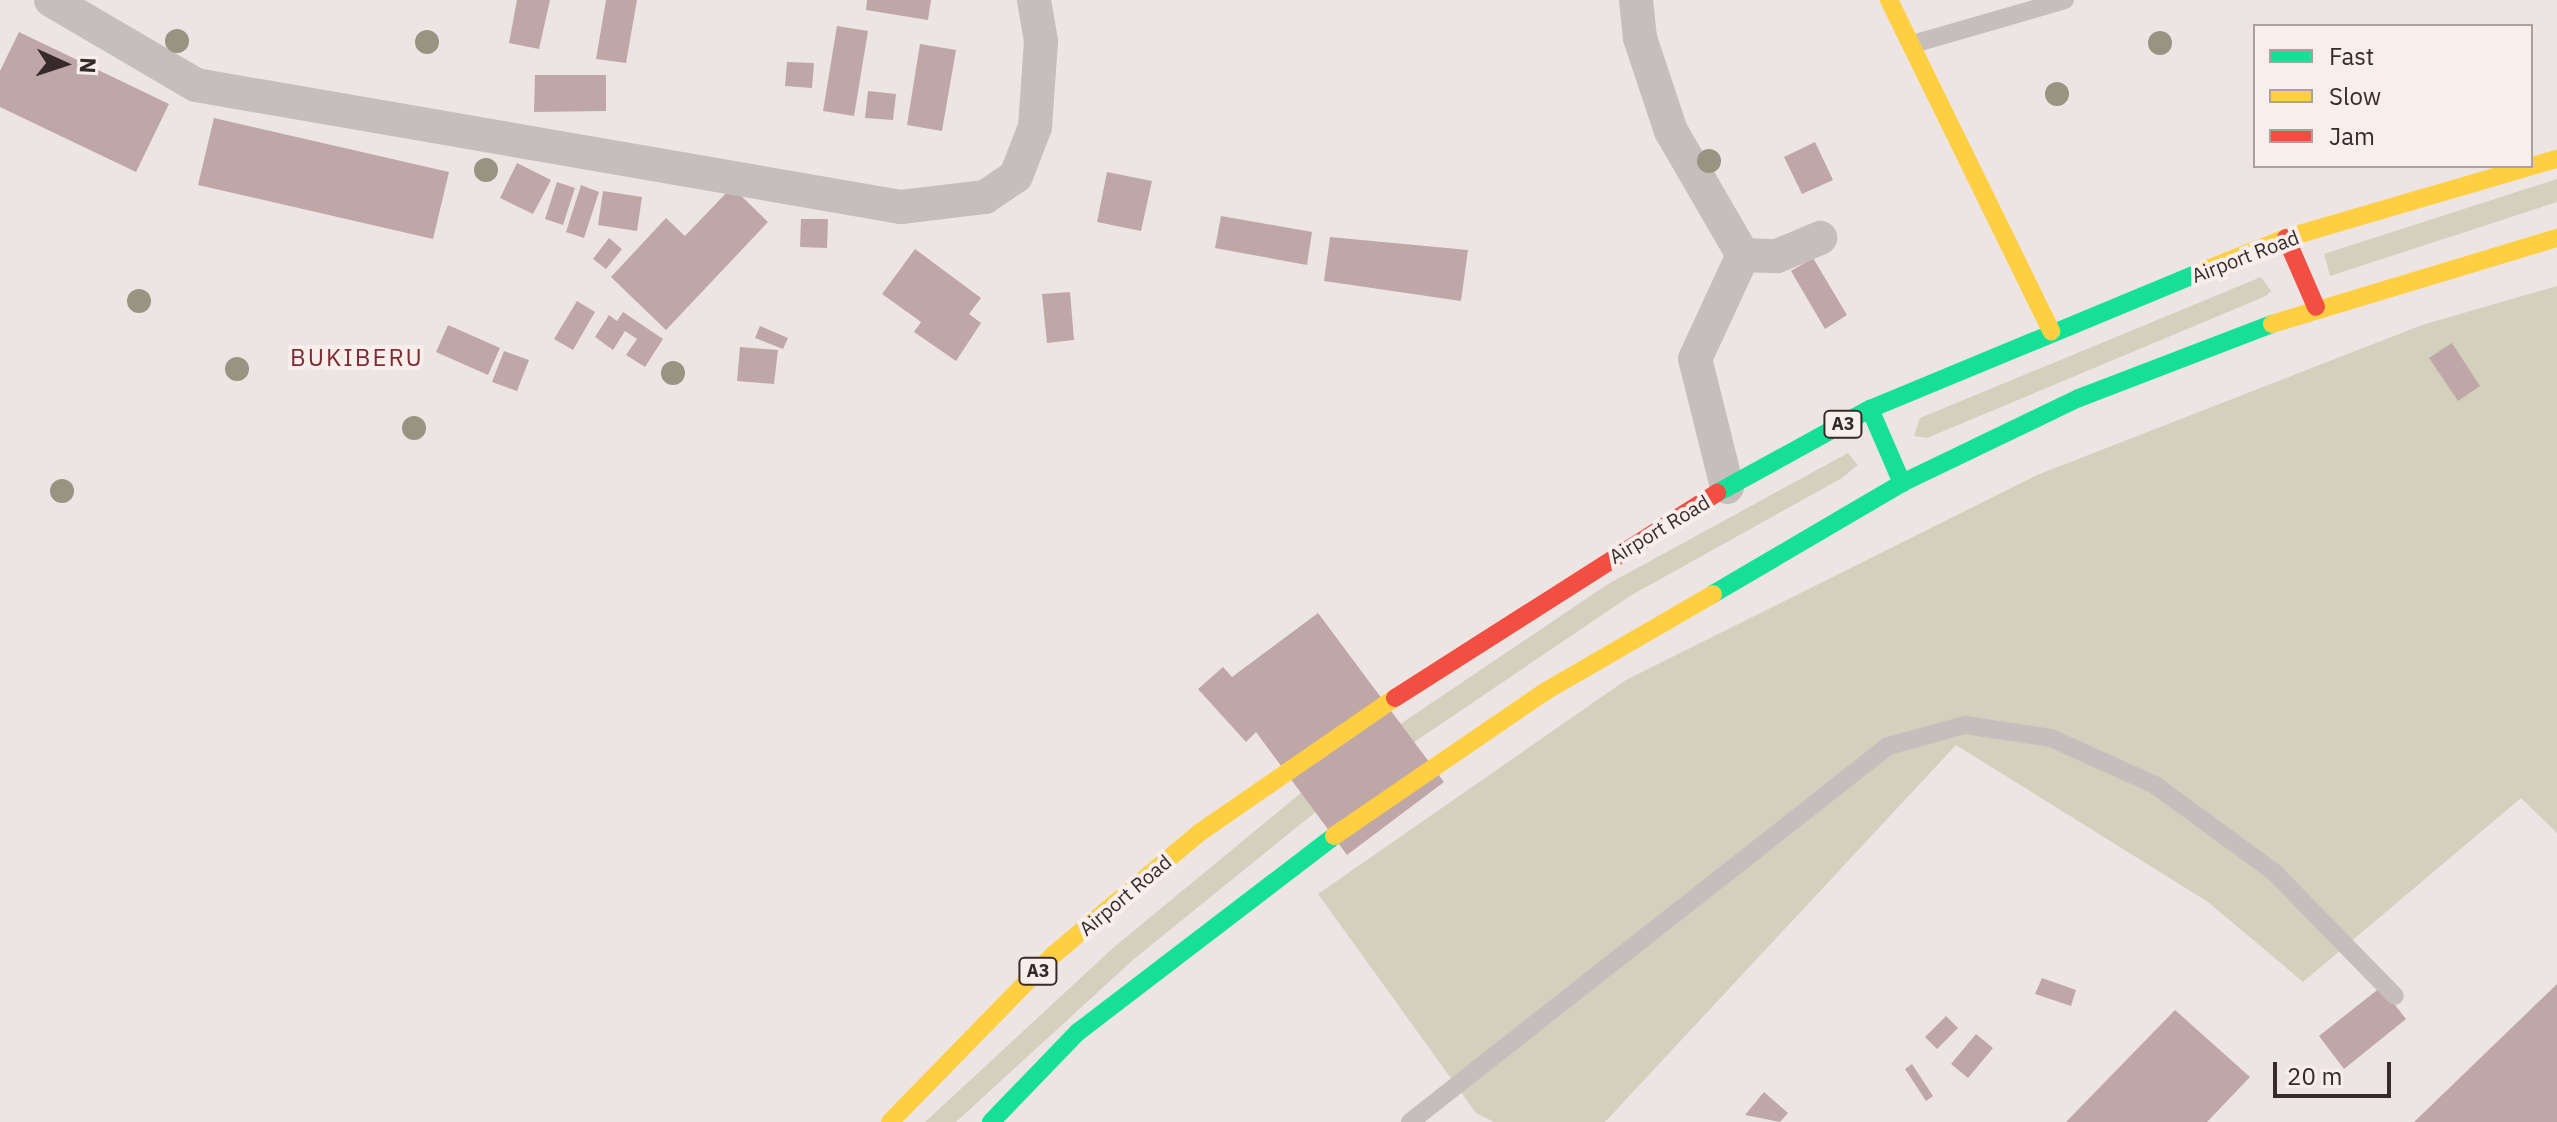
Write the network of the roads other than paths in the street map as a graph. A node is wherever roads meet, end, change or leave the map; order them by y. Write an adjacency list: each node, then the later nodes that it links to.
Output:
1 (51, 0): 2 (street)
2 (1034, 0)
3 (1636, 0): 13 (street)
4 (1889, 0): 6 (main road)
5 (2065, 0): 6 (lane)
6 (1913, 44): 15 (main road)
7 (2557, 159): 8 (main road, Airport Road / A3)
8 (2533, 166)
9 (2526, 168): 11 (main road, Airport Road / A3)
10 (1820, 238): 13 (street)
11 (2286, 238): 14 (main road); 15 (main road, Airport Road / A3)
12 (2557, 238): 14 (main road)
13 (1743, 255): 18 (street)
14 (2316, 307): 17 (main road)
15 (2051, 331): 16 (main road, Airport Road / A3)
16 (1870, 409): 17 (main road); 18 (main road, Airport Road / A3)
17 (1902, 483): 21 (main road)
18 (1727, 487): 20 (main road, Airport Road / A3)
19 (2395, 996): 22 (lane)
20 (890, 1122)
21 (991, 1122)
22 (1410, 1122)

